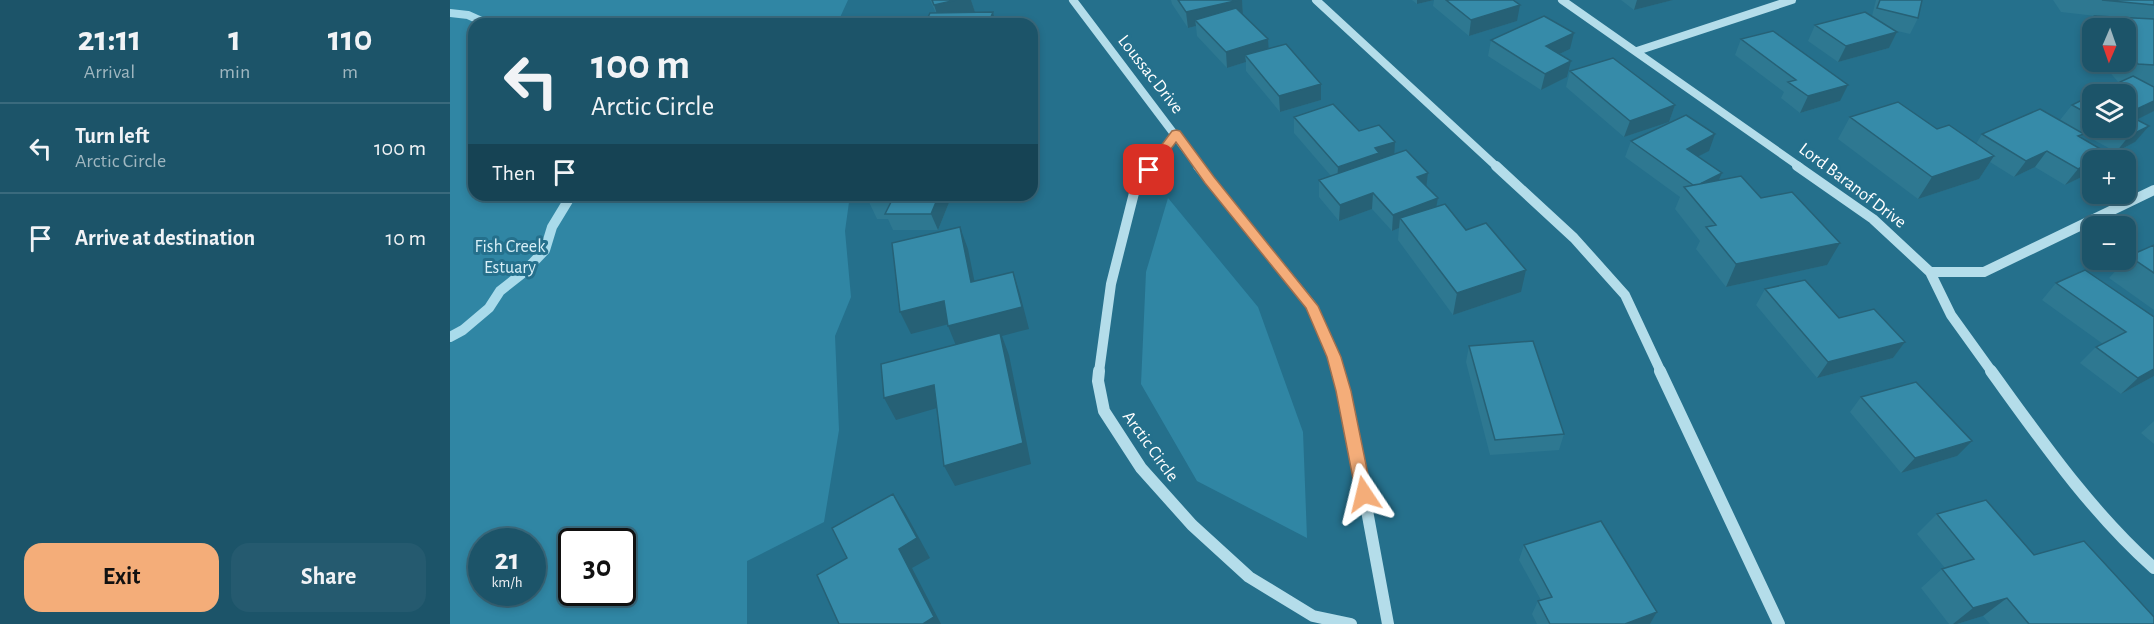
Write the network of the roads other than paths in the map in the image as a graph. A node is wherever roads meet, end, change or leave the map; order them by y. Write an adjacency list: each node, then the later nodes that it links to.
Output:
1 (1073, 0): 6 (street, Loussac Drive)
2 (1316, 0): 12 (street)
3 (1562, 0): 5 (street, Lord Baranof Drive)
4 (1792, 0): 5 (street)
5 (1637, 51): 8 (street, Lord Baranof Drive)
6 (1176, 134): 10 (street, Arctic Circle); 11 (street, Loussac Drive)
7 (2154, 190): 8 (street)
8 (1930, 272): 9 (street, Lord Baranof Drive)
9 (2154, 568)
10 (1351, 624)
11 (1388, 624)
12 (1779, 624)

